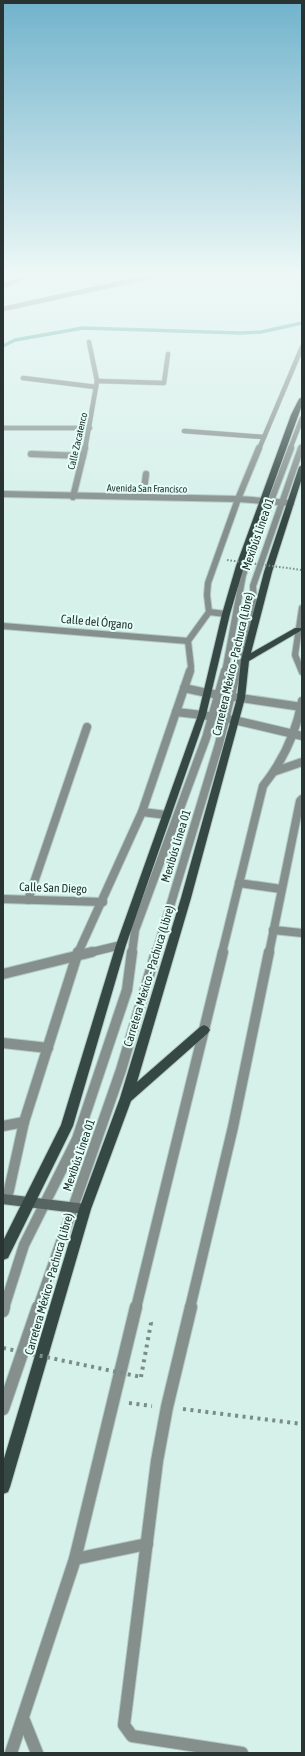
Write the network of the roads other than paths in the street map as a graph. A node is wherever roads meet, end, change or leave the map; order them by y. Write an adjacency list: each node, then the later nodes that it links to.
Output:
1 (91, 354): 5 (street, Calle Zacatenco)
2 (168, 354): 5 (street)
3 (299, 354): 11 (street)
4 (23, 378): 5 (street)
5 (97, 384): 9 (street, Calle Zacatenco)
6 (302, 399): 21 (main road, Carretera México - Pachuca (Libre))
7 (302, 418): 21 (street, Mexibús Línea 01)
8 (3, 428): 9 (street)
9 (90, 428): 14 (street, Calle Zacatenco)
10 (184, 431): 11 (street)
11 (264, 437): 20 (street)
12 (302, 446): 22 (street, Mexibús Línea 01)
13 (31, 454): 14 (street)
14 (83, 456): 18 (street, Calle Zacatenco)
15 (302, 467): 22 (main road, Carretera México - Pachuca (Libre))
16 (146, 474): 19 (street)
17 (3, 494): 18 (street, Avenida San Francisco)
18 (73, 497): 19 (street, Avenida San Francisco)
19 (143, 497): 20 (street, Avenida San Francisco)
20 (238, 499): 21 (street, Avenida San Francisco); 24 (street)
21 (268, 501): 22 (street, Avenida San Francisco); 25 (main road, Carretera México - Pachuca (Libre)); 33 (street, Mexibús Línea 01)
22 (287, 502): 29 (main road, Carretera México - Pachuca (Libre)); 34 (street, Mexibús Línea 01)
23 (302, 608): 27 (street)
24 (209, 612): 25 (street); 28 (street)
25 (226, 614): 32 (main road, Carretera México - Pachuca (Libre))
26 (3, 626): 28 (street, Calle del Órgano)
27 (298, 630): 29 (main road); 30 (street)
28 (188, 640): 31 (street)
29 (245, 660): 34 (main road, Carretera México - Pachuca (Libre))
30 (302, 672)
31 (184, 688): 32 (street); 36 (street)
32 (207, 693): 33 (street); 37 (main road, Carretera México - Pachuca (Libre))
33 (218, 695): 34 (street); 37 (street, Mexibús Línea 01)
34 (236, 697): 35 (street); 38 (main road, Carretera México - Pachuca (Libre))
35 (302, 705): 40 (street)
36 (176, 712): 37 (street); 44 (street)
37 (207, 716): 38 (street); 45 (main road, Carretera México - Pachuca (Libre)); 64 (street, Mexibús Línea 01)
38 (230, 719): 40 (street); 59 (main road, Carretera México - Pachuca (Libre)); 65 (street, Mexibús Línea 01)
39 (87, 727): 49 (street)
40 (298, 734): 42 (street)
41 (302, 762): 42 (street)
42 (276, 771): 46 (street)
43 (302, 800): 47 (street)
44 (142, 812): 45 (street); 50 (street)
45 (167, 815): 53 (main road, Carretera México - Pachuca (Libre))
46 (239, 883): 47 (street); 56 (street)
47 (282, 890): 51 (street)
48 (3, 899): 49 (street, Calle San Diego)
49 (28, 900): 50 (street, Calle San Diego)
50 (103, 902): 54 (street)
51 (273, 930): 52 (street); 71 (street)
52 (302, 933)
53 (121, 945): 54 (street); 63 (main road, Carretera México - Pachuca (Libre))
54 (76, 957): 55 (street); 58 (street)
55 (3, 974)
56 (204, 1030): 59 (main road); 72 (street)
57 (3, 1044): 58 (street)
58 (48, 1048): 60 (street)
59 (126, 1098): 66 (main road, Carretera México - Pachuca (Libre))
60 (24, 1122): 61 (street); 62 (street)
61 (3, 1126)
62 (5, 1199): 63 (main road)
63 (30, 1202): 64 (main road); 67 (main road, Carretera México - Pachuca (Libre))
64 (45, 1204): 65 (main road); 68 (street, Mexibús Línea 01)
65 (74, 1207): 66 (main road); 69 (street, Mexibús Línea 01)
66 (85, 1209): 70 (main road, Carretera México - Pachuca (Libre))
67 (3, 1254)
68 (3, 1311)
69 (3, 1409)
70 (3, 1487)
71 (147, 1544): 72 (street); 76 (street)
72 (75, 1560): 73 (street)
73 (23, 1718): 74 (street); 75 (street)
74 (11, 1753)
75 (37, 1753)
76 (236, 1753)

